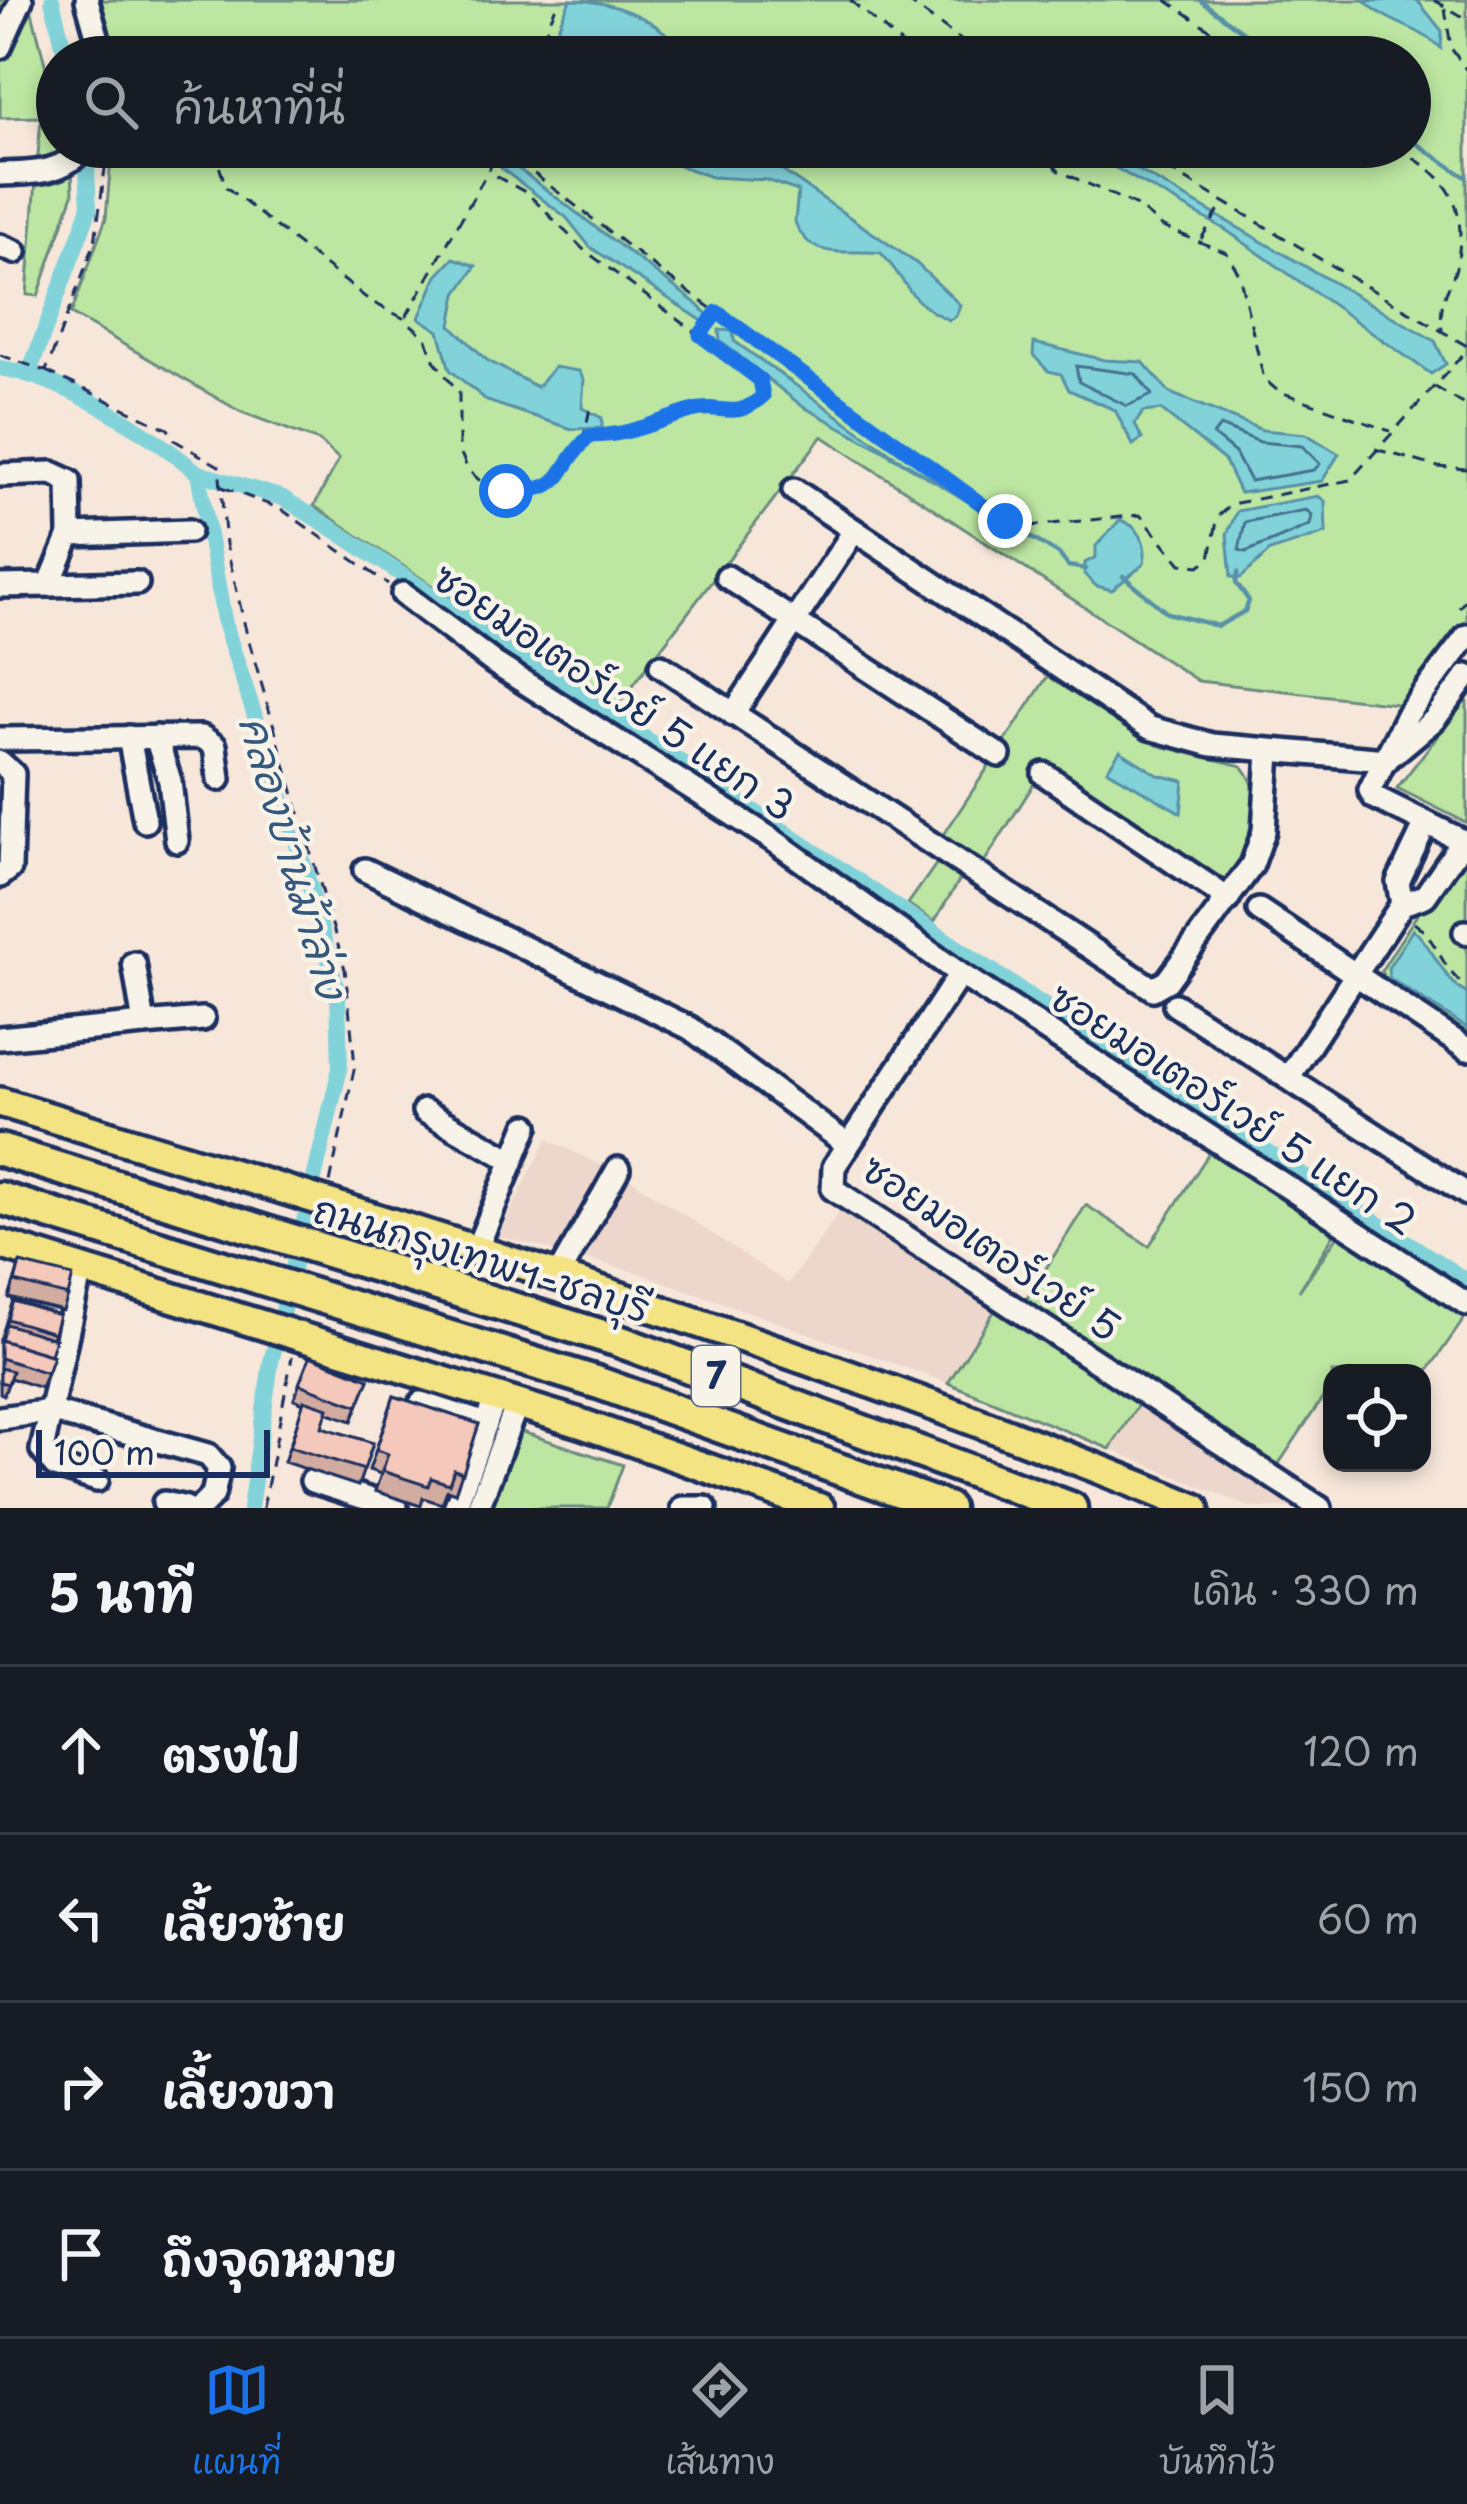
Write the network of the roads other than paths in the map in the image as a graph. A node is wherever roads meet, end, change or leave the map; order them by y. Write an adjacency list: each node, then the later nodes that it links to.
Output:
1 (21, 0): 4 (street)
2 (87, 0): 3 (street)
3 (97, 36)
4 (0, 47)
5 (54, 168): 6 (street)
6 (0, 174)
7 (0, 475): 11 (street)
8 (794, 490): 10 (street)
9 (199, 530): 11 (street)
10 (854, 530): 17 (street); 25 (street)
11 (70, 535): 14 (street)
12 (727, 577): 17 (street)
13 (137, 583): 14 (street)
14 (49, 585): 15 (street)
15 (0, 586)
16 (403, 594): 41 (street, ซอยมอเตอร์เวย์ 5 แยก 3)
17 (795, 621): 21 (street); 26 (street)
18 (1467, 637): 27 (street)
19 (661, 666): 21 (street)
20 (1467, 676): 27 (street)
21 (733, 714): 37 (street)
22 (156, 736): 23 (street); 30 (street); 33 (street)
23 (129, 737): 24 (street); 31 (street)
24 (0, 739)
25 (1269, 752): 27 (street); 37 (street)
26 (999, 755)
27 (1387, 760): 32 (street)
28 (0, 762): 36 (street)
29 (1044, 774): 37 (street)
30 (219, 779)
31 (145, 821)
32 (1426, 824): 34 (street); 38 (street)
33 (177, 841)
34 (1465, 842): 38 (street)
35 (365, 870): 52 (street)
36 (0, 876)
37 (1228, 898)
38 (1400, 908): 42 (street)
39 (1259, 910): 42 (street)
40 (134, 963): 45 (street)
41 (960, 974): 52 (street, ซอยมอเตอร์เวย์ 5); 62 (street, ซอยมอเตอร์เวย์ 5 แยก 2)
42 (1356, 975): 47 (street); 48 (street)
43 (1175, 1006): 48 (street)
44 (203, 1019): 45 (street)
45 (144, 1024): 46 (street)
46 (0, 1038)
47 (1467, 1049)
48 (1288, 1078): 56 (street)
49 (0, 1102): 59 (main road)
50 (424, 1111): 54 (street)
51 (527, 1126): 54 (street)
52 (848, 1145): 82 (street, ซอยมอเตอร์เวย์ 5)
53 (0, 1150): 80 (highway, ถนนกรุงเทพฯ-ชลบุรี / 7)
54 (512, 1160): 59 (street)
55 (618, 1169): 61 (street)
56 (1467, 1194)
57 (0, 1198): 79 (highway, 7)
58 (0, 1244): 60 (main road)
59 (477, 1248): 61 (main road)
60 (81, 1269): 63 (main road); 65 (street)
61 (560, 1274): 81 (main road)
62 (1467, 1304)
63 (506, 1400): 67 (street); 71 (main road); 75 (street)
64 (421, 1403): 67 (street)
65 (50, 1411): 66 (street); 68 (street); 72 (street)
66 (0, 1418)
67 (486, 1424): 74 (street)
68 (97, 1480)
69 (312, 1480): 70 (street)
70 (342, 1498): 73 (street)
71 (772, 1500): 78 (main road)
72 (200, 1508)
73 (396, 1508)
74 (455, 1508)
75 (478, 1508)
76 (683, 1508): 77 (street)
77 (705, 1508)
78 (820, 1508)
79 (947, 1508)
80 (1071, 1508)
81 (1196, 1508)
82 (1320, 1508)

